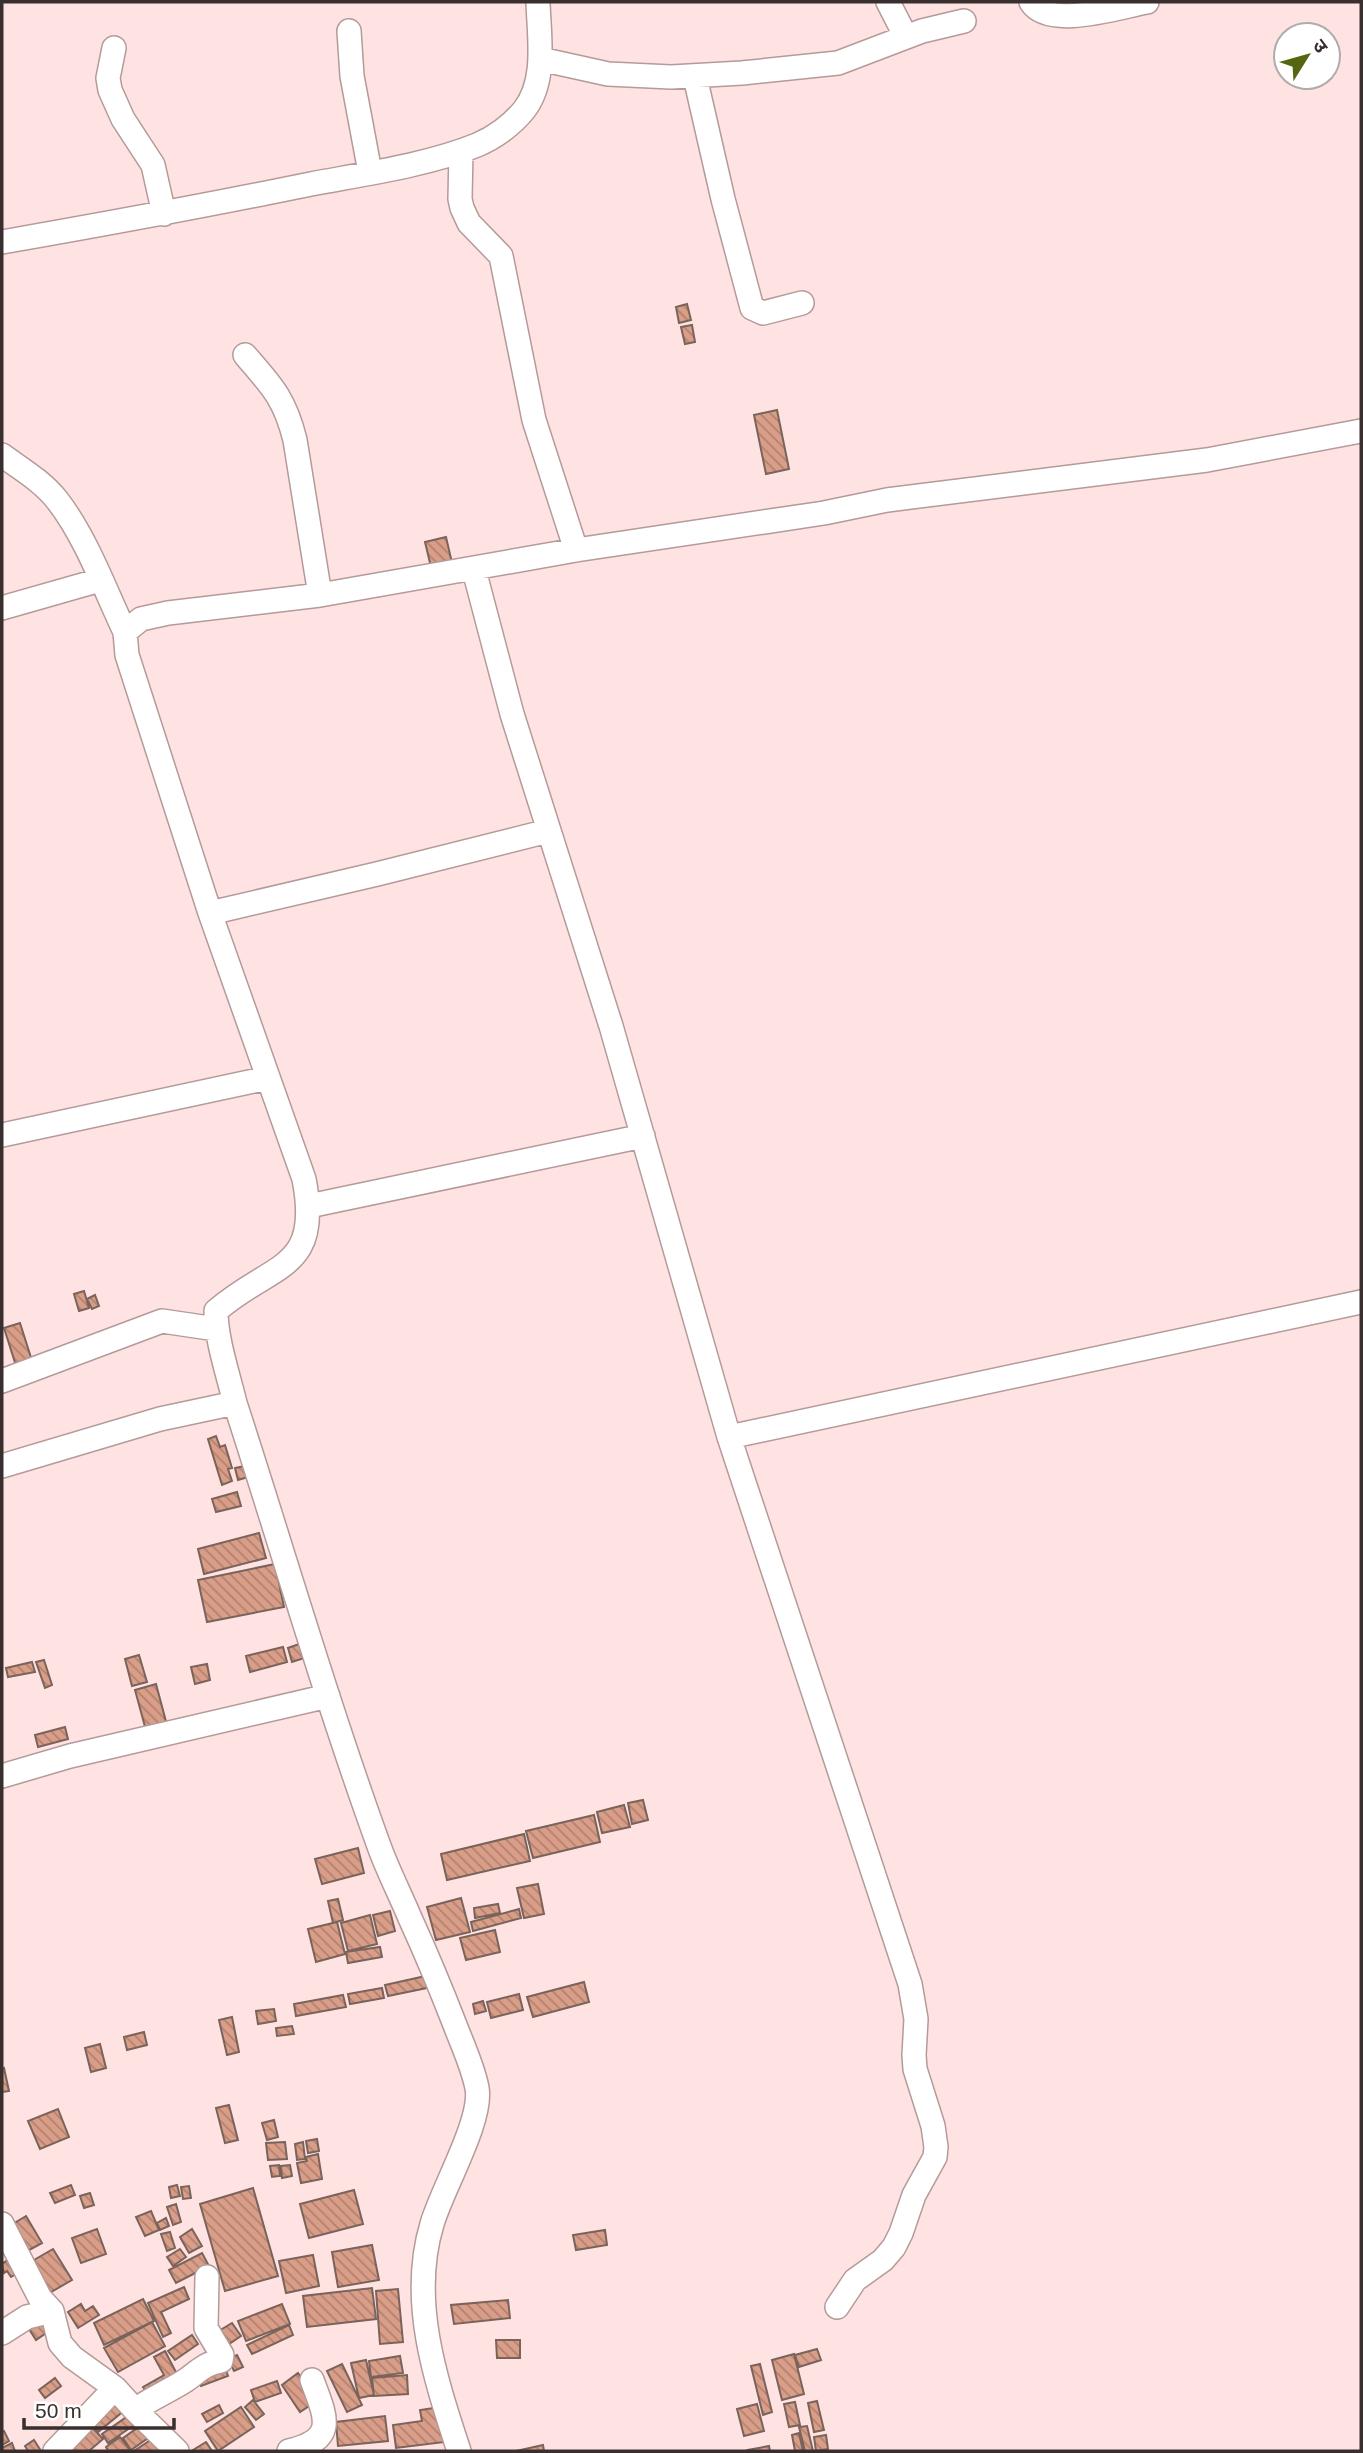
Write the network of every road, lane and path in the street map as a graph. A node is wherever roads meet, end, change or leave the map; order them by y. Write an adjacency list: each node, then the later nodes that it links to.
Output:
1 (538, 2): 9 (street)
2 (888, 2): 7 (street)
3 (1031, 2): 4 (street)
4 (1147, 2)
5 (964, 21): 7 (street)
6 (349, 31): 12 (street)
7 (906, 37): 10 (street)
8 (114, 48): 13 (street)
9 (540, 60): 10 (street); 11 (street)
10 (695, 77): 15 (street)
11 (461, 151): 12 (street); 19 (street)
12 (370, 172): 13 (street)
13 (164, 214): 14 (street)
14 (2, 242)
15 (802, 303)
16 (245, 355): 22 (street)
17 (1361, 431): 19 (street)
18 (2, 455): 21 (street)
19 (576, 550): 20 (street)
20 (474, 570): 22 (street); 25 (street)
21 (100, 580): 23 (street); 24 (street)
22 (320, 595): 24 (street)
23 (2, 608)
24 (125, 632): 26 (street)
25 (548, 831): 26 (street); 29 (street)
26 (210, 913): 27 (street)
27 (268, 1078): 28 (street); 30 (street)
28 (2, 1135)
29 (643, 1136): 30 (street); 35 (street)
30 (309, 1206): 32 (street)
31 (1361, 1302): 35 (street)
32 (216, 1329): 33 (street); 34 (street)
33 (2, 1381)
34 (235, 1403): 36 (street); 37 (street)
35 (729, 1437): 41 (street)
36 (2, 1466)
37 (328, 1696): 38 (street); 50 (street)
38 (2, 1776)
39 (2, 2224): 42 (street)
40 (207, 2277): 46 (street)
41 (837, 2307)
42 (52, 2311): 43 (street); 45 (street)
43 (2, 2333)
44 (312, 2380): 49 (street)
45 (115, 2388): 46 (street); 47 (street)
46 (135, 2410): 48 (street)
47 (55, 2451)
48 (177, 2451)
49 (289, 2451)
50 (459, 2451)

